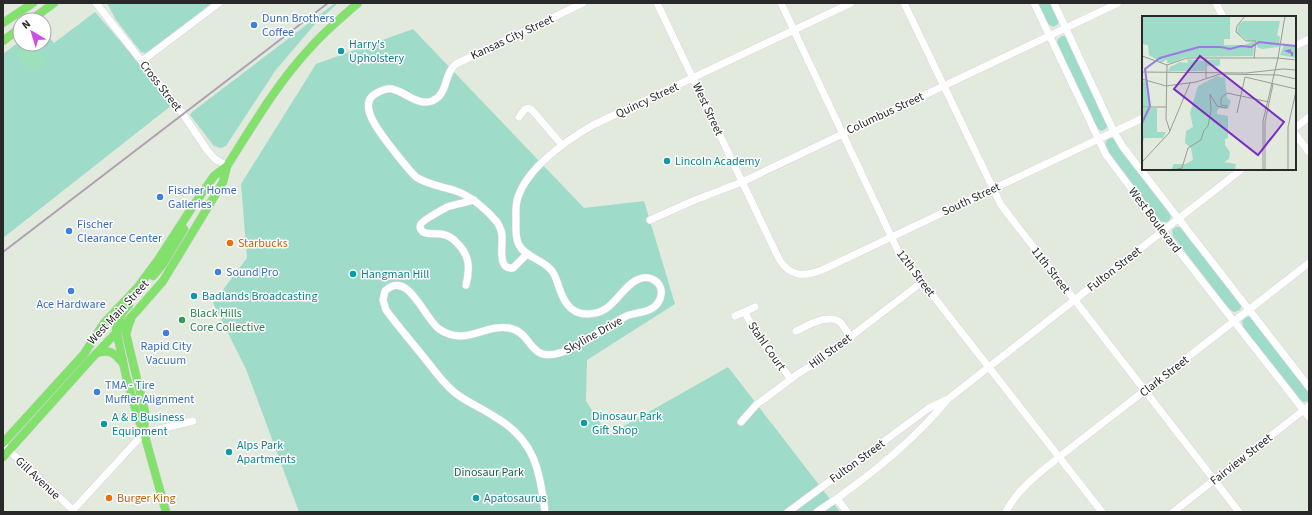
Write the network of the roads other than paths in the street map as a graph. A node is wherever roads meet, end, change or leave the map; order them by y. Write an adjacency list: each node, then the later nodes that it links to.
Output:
1 (33, 3): 17 (main road)
2 (54, 3): 15 (main road)
3 (96, 3): 25 (street, Cross Street)
4 (219, 3): 25 (street)
5 (358, 3): 38 (main road, West Main Street)
6 (583, 3): 42 (street, Kansas City Street)
7 (657, 3): 26 (street, West Street)
8 (781, 3): 19 (street, 12th Street)
9 (850, 3): 19 (street, Quincy Street)
10 (904, 3): 27 (street, 11th Street)
11 (1034, 3): 21 (street, West Boulevard)
12 (1054, 3): 18 (street, West Boulevard)
13 (1118, 3): 18 (street, Columbus Street)
14 (1216, 3): 16 (street)
15 (42, 12)
16 (1222, 16)
17 (3, 23)
18 (1065, 28): 21 (street, Columbus Street); 32 (street, West Boulevard)
19 (793, 30): 26 (street, Quincy Street); 33 (street, 12th Street)
20 (12, 34): 23 (main road)
21 (1049, 36): 27 (street, Columbus Street); 35 (street, West Boulevard)
22 (1309, 40): 24 (street)
23 (3, 41)
24 (1296, 46)
25 (142, 61): 38 (street, Cross Street)
26 (693, 78): 36 (street, Quincy Street); 40 (street, West Street)
27 (944, 86): 33 (street, Columbus Street); 41 (street, 11th Street)
28 (519, 117): 36 (street)
29 (1309, 117): 31 (street)
30 (1142, 118): 32 (street, South Street)
31 (1296, 127)
32 (1114, 132): 35 (street, South Street); 44 (street, West Boulevard)
33 (843, 134): 40 (street, Columbus Street); 47 (street, 12th Street)
34 (1296, 135): 37 (street)
35 (1098, 140): 41 (street, South Street); 46 (street, West Boulevard)
36 (562, 145): 48 (street, Quincy Street)
37 (1309, 152)
38 (227, 166): 43 (main road, West Main Street); 57 (main road, West Main Street)
39 (1241, 170): 44 (street, Fulton Street)
40 (742, 182): 45 (street, Columbus Street); 50 (street, West Street)
41 (992, 189): 47 (street, South Street); 53 (street, 11th Street)
42 (474, 200): 48 (street, Kansas City Street); 52 (street)
43 (193, 206): 61 (main road); 63 (main road, West Main Street)
44 (1178, 219): 46 (street, Fulton Street); 55 (street, West Boulevard)
45 (650, 220)
46 (1164, 231): 53 (street, Fulton Street); 59 (street, West Boulevard)
47 (891, 237): 50 (street, South Street); 51 (street, 12th Street)
48 (526, 254): 83 (street, Skyline Drive)
49 (1309, 263): 55 (street, Clark Street)
50 (797, 274)
51 (922, 282): 62 (street, Hill Street); 66 (street, 12th Street)
52 (466, 285)
53 (1074, 300): 66 (street, Fulton Street); 70 (street, 11th Street)
54 (755, 307): 56 (street)
55 (1249, 310): 59 (street, Clark Street); 68 (street, West Boulevard)
56 (745, 312): 58 (street); 67 (street, Stahl Court)
57 (135, 313): 61 (main road, West Main Street); 69 (main road)
58 (735, 316)
59 (1234, 321): 70 (street, Clark Street); 72 (street, West Boulevard)
60 (796, 331): 62 (street)
61 (116, 335): 63 (main road); 64 (main road, West Main Street); 65 (main road); 69 (main road)
62 (850, 336): 67 (street, Hill Street)
63 (93, 340): 77 (main road, West Main Street)
64 (97, 354): 65 (main road); 77 (main road, West Main Street)
65 (124, 364): 76 (main road)
66 (988, 367): 71 (street, Fulton Street); 79 (street, 12th Street)
67 (791, 379): 75 (street, Hill Street)
68 (1309, 387)
69 (140, 391): 76 (main road)
70 (1145, 391): 79 (street, Clark Street); 80 (street, 11th Street)
71 (948, 399): 81 (street, Fulton Street); 84 (street, Fulton Street)
72 (1306, 408): 73 (street, West Boulevard); 80 (street, Fairview Street)
73 (1309, 417)
74 (193, 421): 76 (street)
75 (741, 422)
76 (144, 433): 77 (street, Gill Avenue); 82 (main road)
77 (5, 446): 78 (main road, West Main Street)
78 (3, 457)
79 (1059, 457): 87 (street, Clark Street); 88 (street, 12th Street)
80 (1214, 480): 89 (street, Fairview Street); 90 (street, 11th Street)
81 (836, 499): 85 (street, Fulton Street); 86 (street)
82 (166, 512)
83 (545, 512)
84 (788, 512)
85 (817, 512)
86 (847, 512)
87 (1006, 512)
88 (1102, 512)
89 (1173, 512)
90 (1239, 512)

